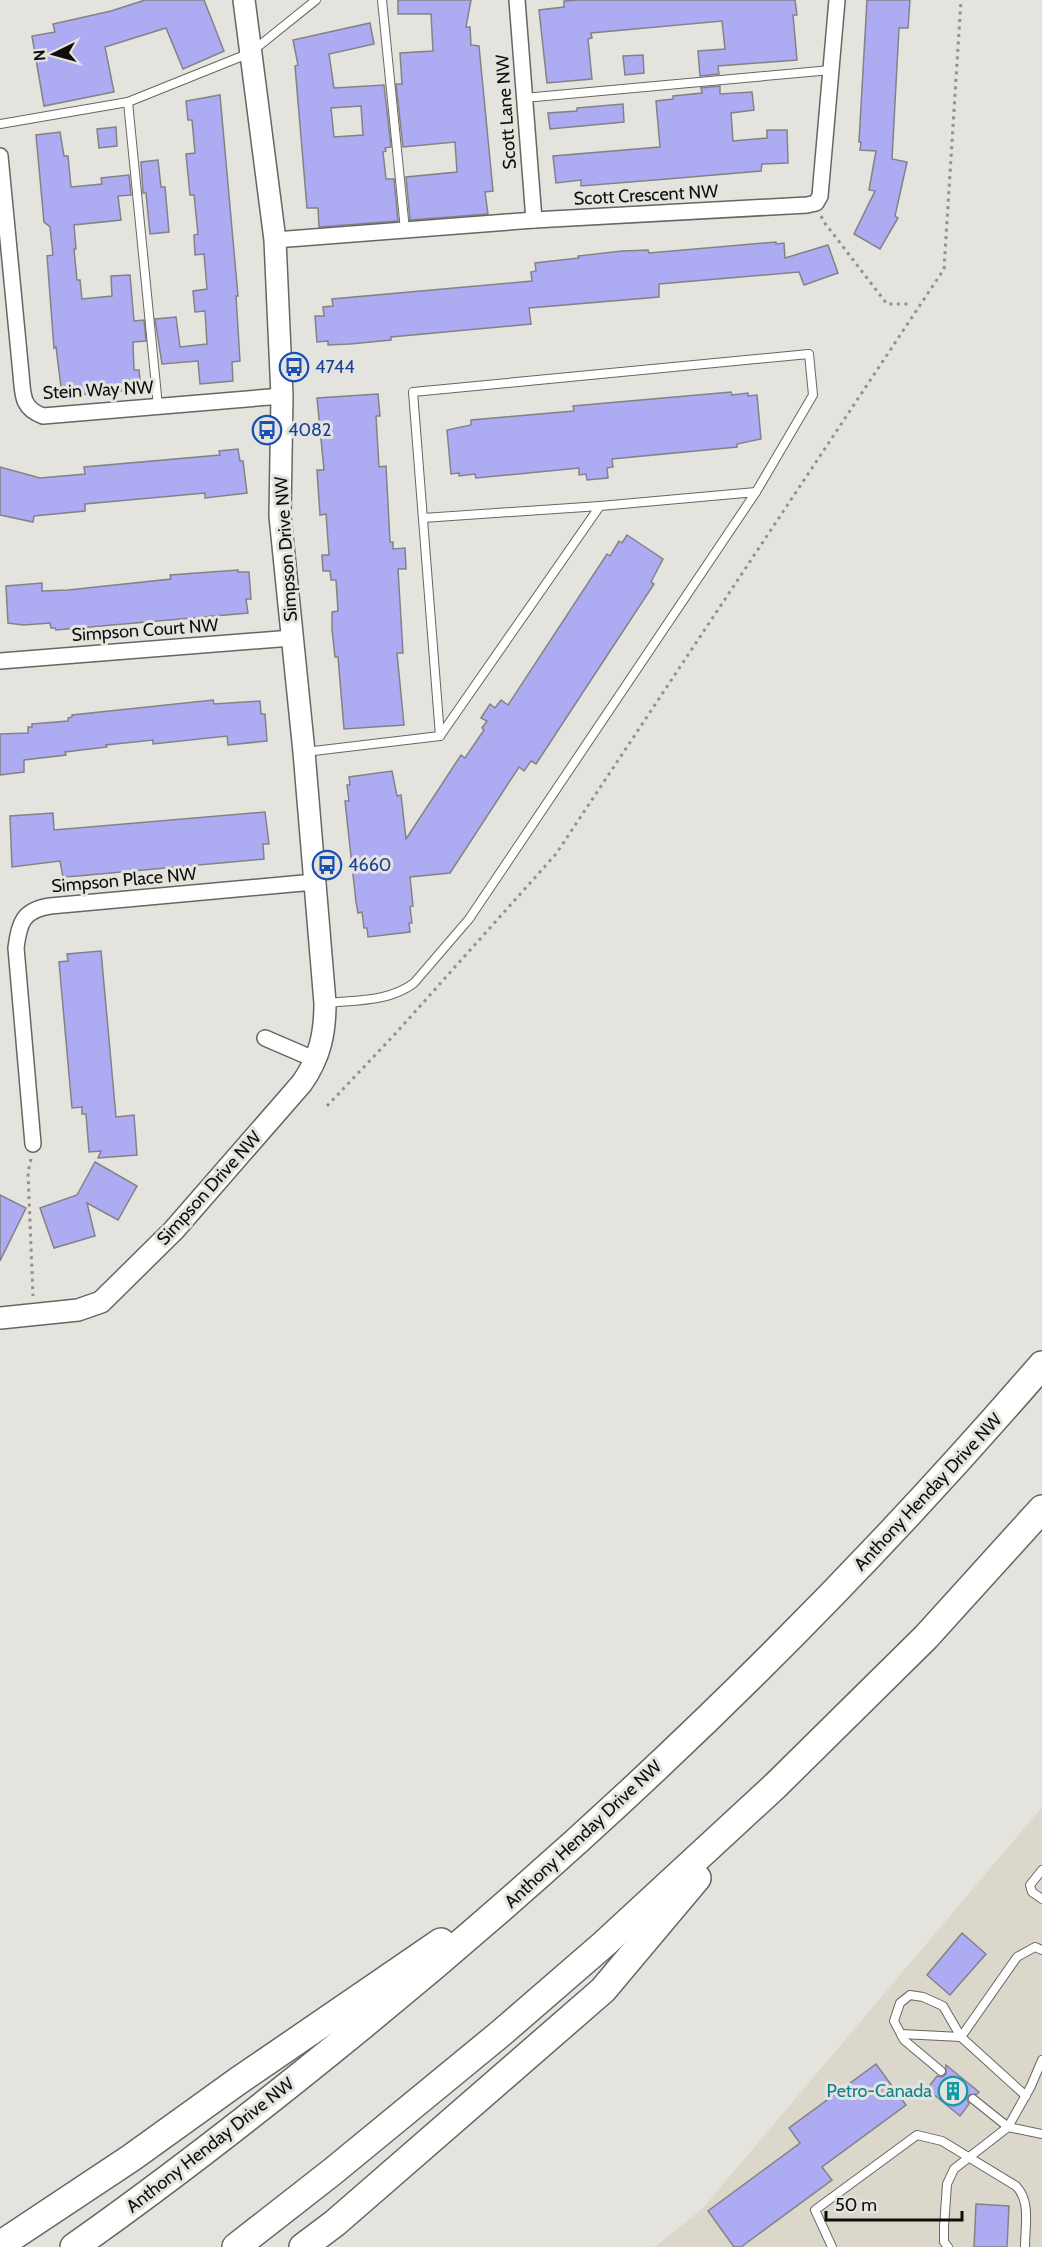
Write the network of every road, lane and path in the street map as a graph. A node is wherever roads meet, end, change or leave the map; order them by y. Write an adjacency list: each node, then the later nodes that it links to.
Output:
1 (244, 0): 6 (street, Simpson Drive NW)
2 (316, 0): 6 (lane)
3 (382, 0): 14 (lane)
4 (517, 0): 8 (street, Scott Lane NW)
5 (837, 0): 7 (street)
6 (250, 53): 9 (lane); 15 (street, Simpson Drive NW)
7 (831, 70): 8 (lane); 12 (street)
8 (524, 98): 13 (street, Scott Lane NW)
9 (128, 102): 10 (lane); 18 (lane)
10 (0, 124)
11 (0, 156): 18 (street, Stein Way NW)
12 (816, 203): 13 (street, Scott Crescent NW); 16 (path)
13 (534, 220): 14 (street, Scott Crescent NW)
14 (405, 230): 15 (street, Scott Crescent NW)
15 (275, 240): 17 (street, Simpson Drive NW)
16 (910, 304)
17 (282, 396): 18 (street, Stein Way NW); 22 (street, Simpson Drive NW)
18 (158, 406)
19 (756, 492): 20 (lane); 21 (lane); 27 (lane)
20 (600, 506): 21 (lane); 24 (lane)
21 (423, 518): 24 (lane)
22 (292, 638): 23 (street, Simpson Court NW); 25 (street, Simpson Drive NW)
23 (0, 661)
24 (440, 736): 25 (lane)
25 (304, 752): 26 (street, Simpson Drive NW)
26 (314, 882): 27 (street, Simpson Drive NW); 30 (street, Simpson Place NW)
27 (325, 1003): 29 (street, Simpson Drive NW)
28 (265, 1038): 29 (street)
29 (316, 1060): 31 (street, Simpson Drive NW)
30 (33, 1144): 31 (path)
31 (34, 1315): 32 (street)
32 (0, 1318)
33 (1042, 1365): 37 (highway, Anthony Henday Drive NW)
34 (1042, 1509): 35 (highway)
35 (775, 1785): 51 (highway); 52 (highway)
36 (1042, 1870): 38 (lane)
37 (543, 1872): 49 (highway); 50 (highway, Anthony Henday Drive NW)
38 (1042, 1899)
39 (1042, 1950): 41 (lane)
40 (901, 2034): 41 (lane); 41 (lane); 43 (lane)
41 (961, 2037): 44 (lane)
42 (1042, 2060): 44 (lane)
43 (941, 2071)
44 (1026, 2096): 46 (lane)
45 (973, 2099): 46 (lane)
46 (1008, 2127): 47 (lane); 48 (lane)
47 (1042, 2134)
48 (969, 2157): 53 (lane); 54 (lane); 55 (lane)
49 (0, 2245)
50 (74, 2247)
51 (236, 2247)
52 (303, 2247)
53 (832, 2247)
54 (948, 2247)
55 (1025, 2247)

